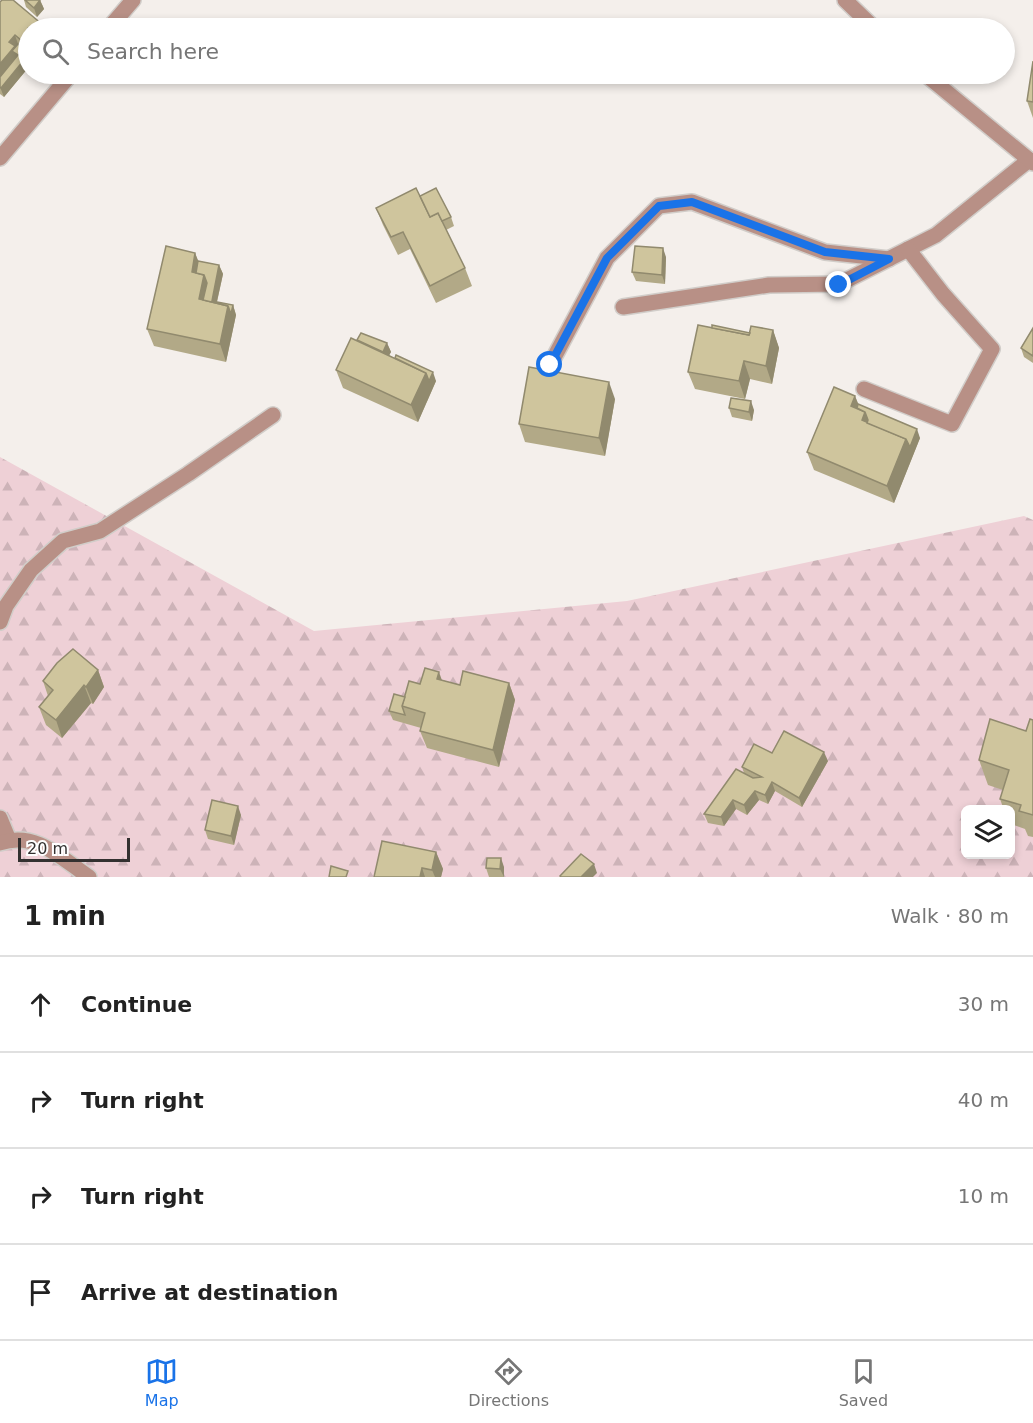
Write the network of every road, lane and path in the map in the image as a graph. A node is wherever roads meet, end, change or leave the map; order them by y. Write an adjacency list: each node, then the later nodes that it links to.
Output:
1 (133, 0): 3 (street)
2 (845, 0): 4 (street)
3 (118, 18)
4 (864, 18)
5 (63, 84): 7 (street)
6 (937, 84): 8 (street)
7 (0, 158)
8 (1031, 161): 9 (street)
9 (908, 249): 10 (street); 13 (street)
10 (889, 259): 11 (street); 12 (street)
11 (623, 307)
12 (550, 365)
13 (864, 389)
14 (273, 415): 15 (street)
15 (0, 622)
16 (0, 818): 17 (street)
17 (4, 842): 18 (street)
18 (89, 877)

